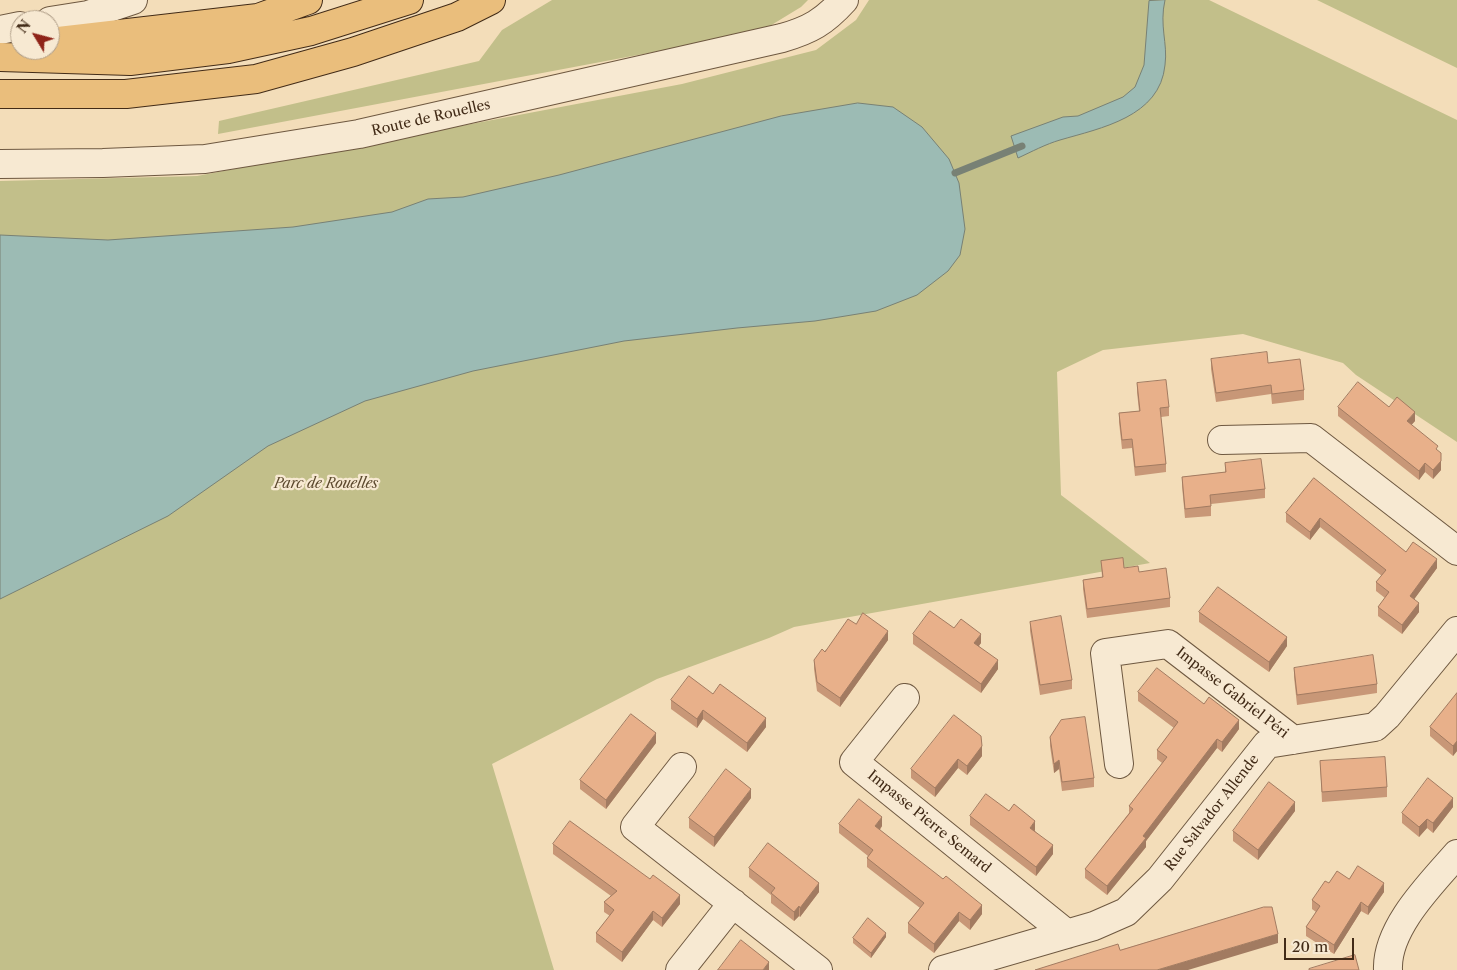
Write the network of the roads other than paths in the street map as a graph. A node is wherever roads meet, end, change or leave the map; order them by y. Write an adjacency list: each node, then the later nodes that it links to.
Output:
1 (133, 0): 6 (street)
2 (308, 0): 7 (highway)
3 (409, 0): 8 (highway)
4 (490, 0): 9 (highway)
5 (844, 0): 10 (street, Route de Rouelles)
6 (60, 19)
7 (60, 41)
8 (0, 57)
9 (0, 94)
10 (0, 164)
11 (1222, 440): 12 (street)
12 (1457, 551)
13 (1457, 631): 15 (street, Rue Salvador Allende)
14 (905, 698): 20 (street, Impasse Pierre Semard)
15 (1293, 740): 16 (street, Impasse Gabriel Péri); 20 (street, Rue Salvador Allende)
16 (1120, 764)
17 (682, 767): 19 (street)
18 (1457, 854): 24 (street)
19 (733, 903): 21 (street); 22 (street)
20 (1067, 934): 23 (street, Rue Salvador Allende)
21 (680, 970)
22 (818, 970)
23 (943, 970)
24 (1388, 970)

